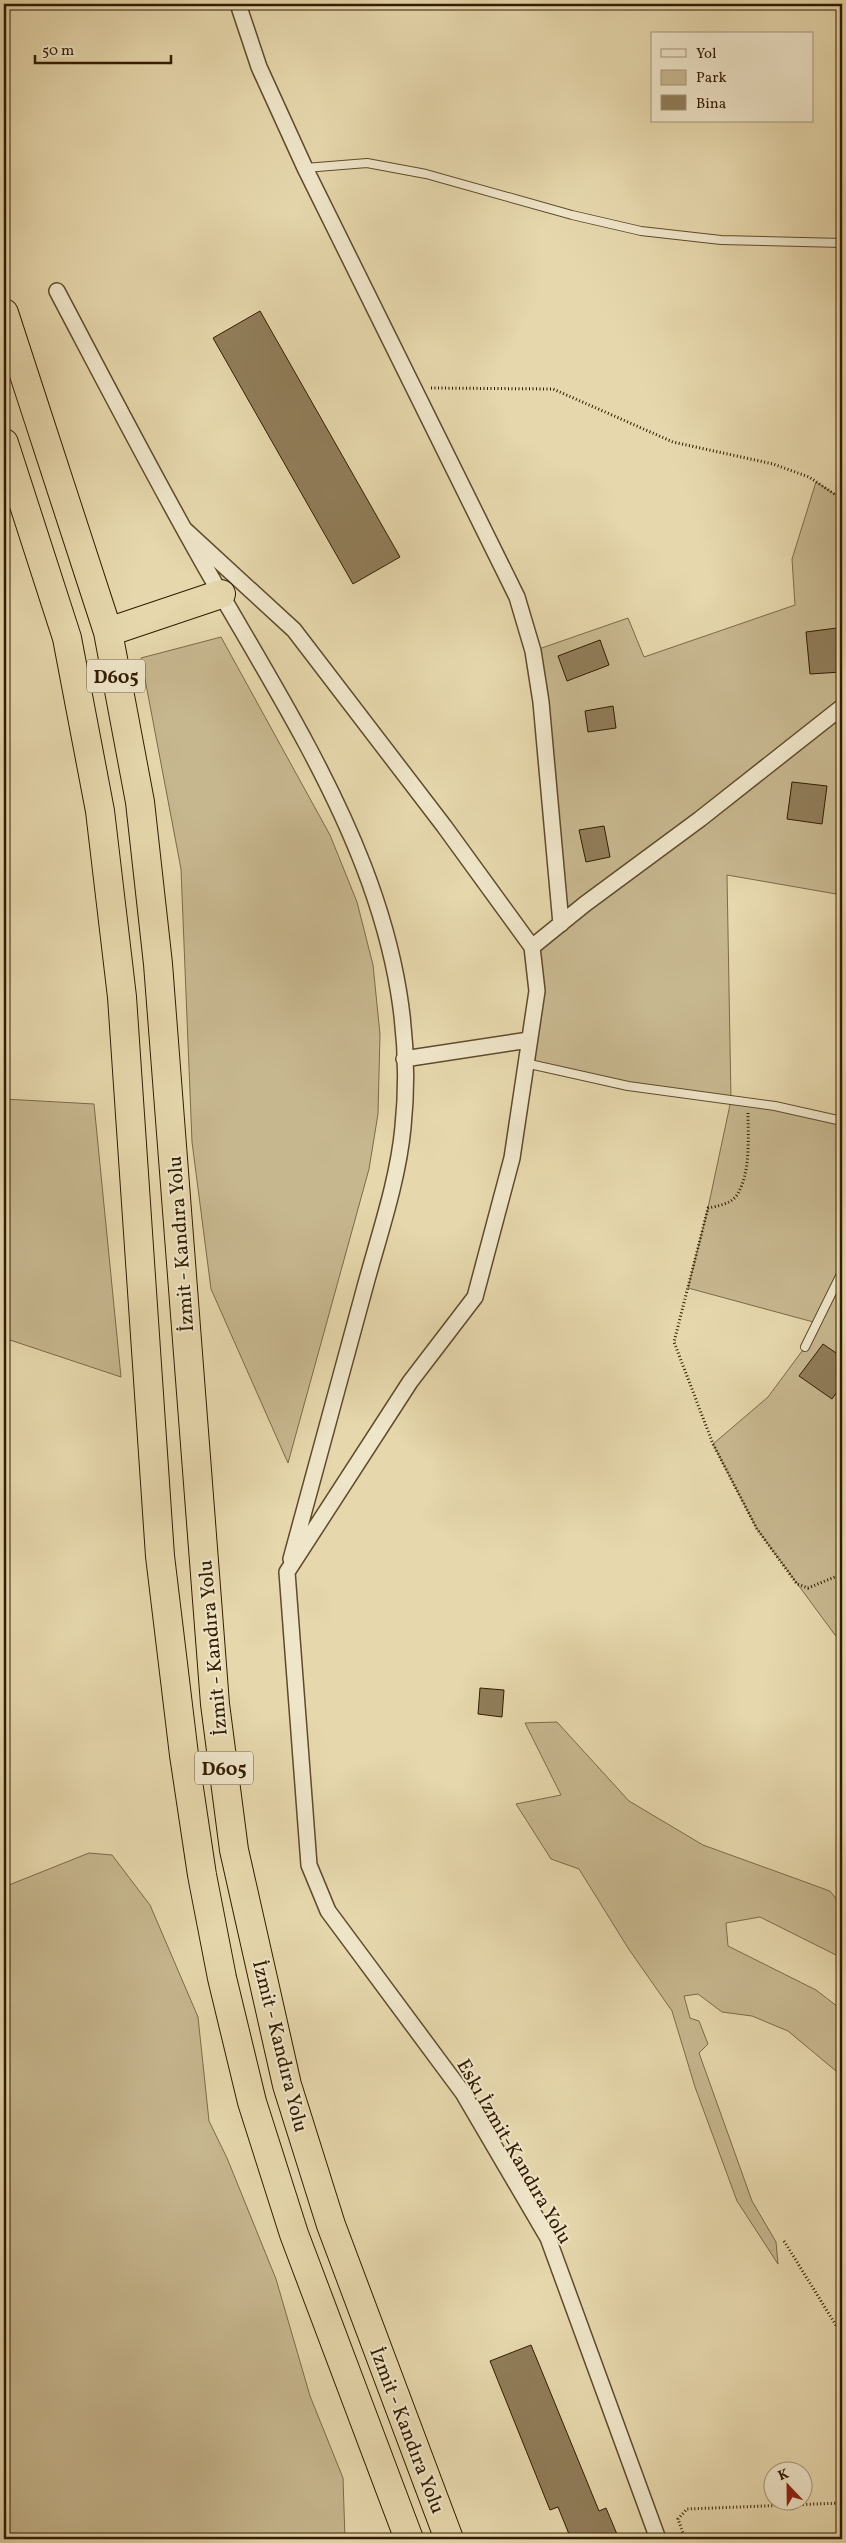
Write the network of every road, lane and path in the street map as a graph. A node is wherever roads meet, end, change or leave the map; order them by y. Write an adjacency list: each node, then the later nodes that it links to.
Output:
1 (238, 4): 2 (street)
2 (305, 168): 3 (lane); 6 (street)
3 (842, 243)
4 (57, 291): 9 (street)
5 (4, 313): 11 (highway, D605)
6 (413, 388): 8 (path); 13 (street)
7 (4, 443): 27 (highway)
8 (842, 499)
9 (184, 529): 10 (street); 14 (street)
10 (221, 594): 11 (highway); 16 (street)
11 (108, 632): 28 (highway, İzmit - Kandıra Yolu / D605)
12 (842, 707): 13 (street)
13 (561, 924): 14 (street)
14 (532, 948): 15 (street)
15 (529, 1040): 16 (street); 17 (street)
16 (404, 1059): 22 (street)
17 (525, 1063): 18 (lane); 22 (street)
18 (749, 1102): 19 (lane); 23 (path)
19 (842, 1121)
20 (842, 1272): 21 (lane)
21 (805, 1347)
22 (287, 1572): 29 (street, Eskı İzmit-Kandıra Yolu)
23 (842, 1574)
24 (784, 2241): 25 (path)
25 (842, 2335)
26 (842, 2503): 30 (path)
27 (409, 2539)
28 (449, 2539)
29 (658, 2539)
30 (685, 2539)

